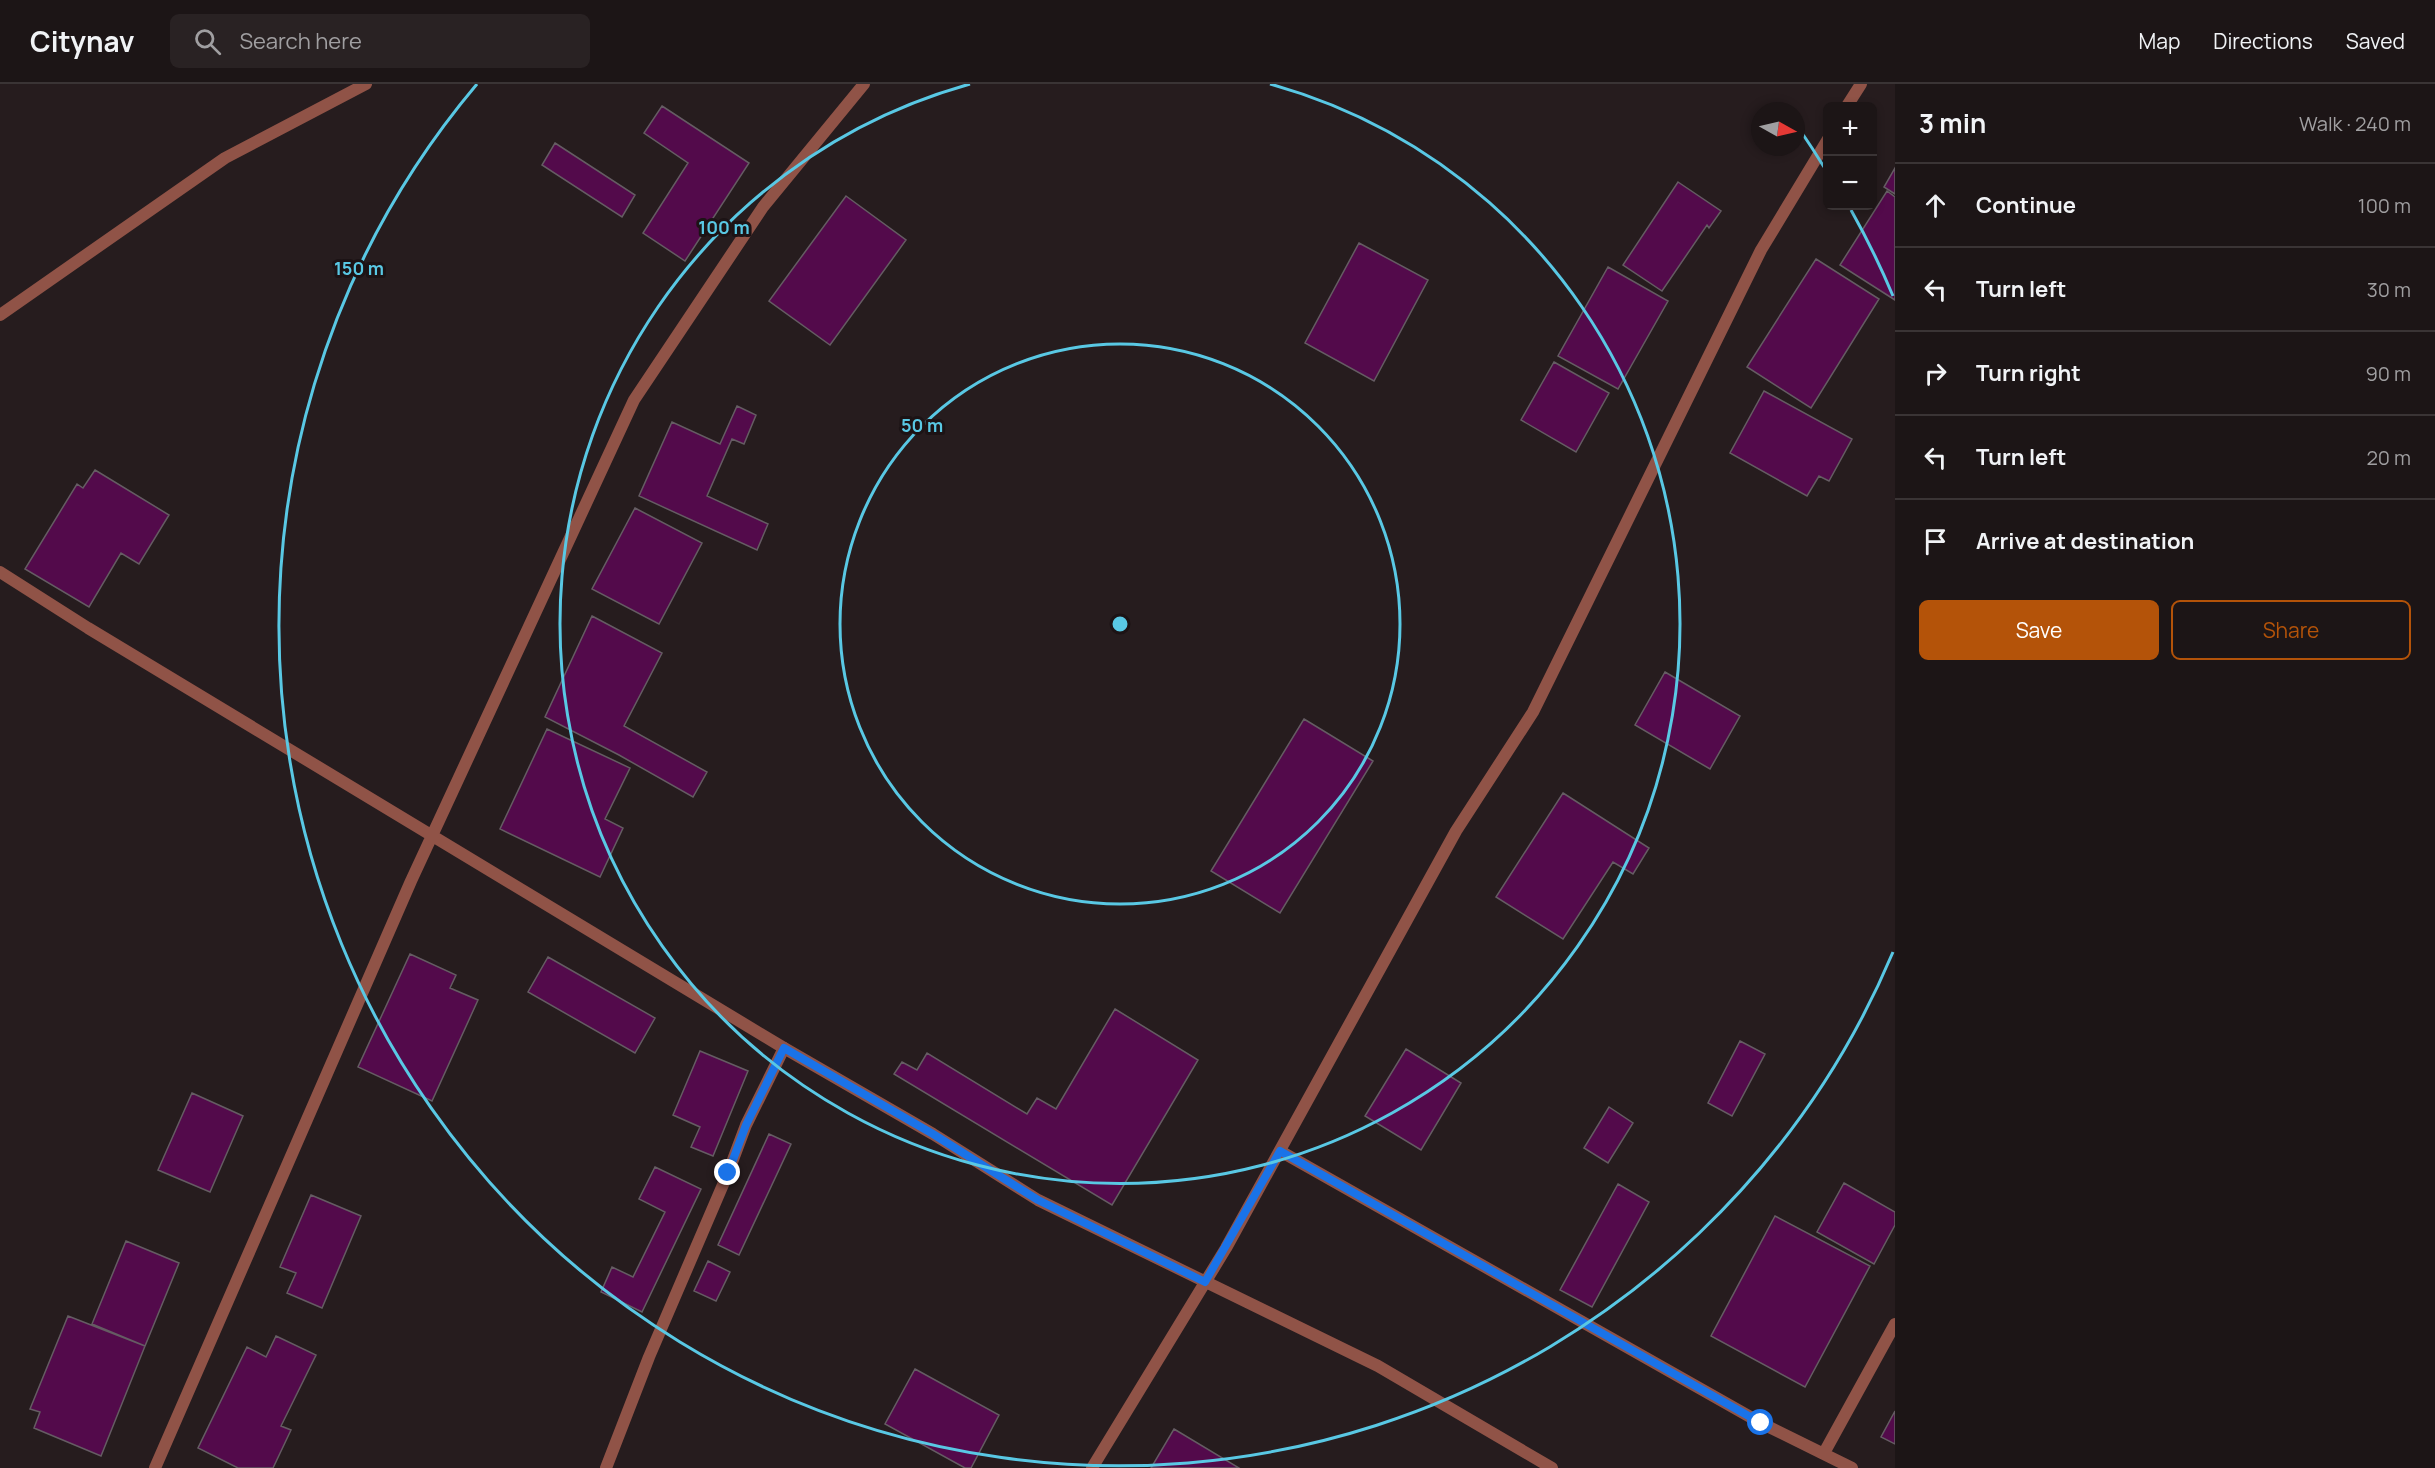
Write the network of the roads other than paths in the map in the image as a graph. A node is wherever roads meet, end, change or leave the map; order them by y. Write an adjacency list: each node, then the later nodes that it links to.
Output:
1 (366, 84): 6 (street)
2 (864, 84): 8 (street)
3 (1861, 84): 4 (street)
4 (1850, 102)
5 (1823, 146): 10 (street)
6 (0, 315)
7 (0, 572): 8 (street)
8 (432, 834): 9 (street); 15 (street)
9 (784, 1048): 11 (street); 16 (street)
10 (1280, 1151): 11 (street); 13 (street)
11 (1205, 1282): 14 (street); 17 (street)
12 (1895, 1324): 13 (street)
13 (1824, 1453): 18 (street)
14 (1550, 1467)
15 (156, 1468)
16 (606, 1468)
17 (1092, 1468)
18 (1852, 1468)

